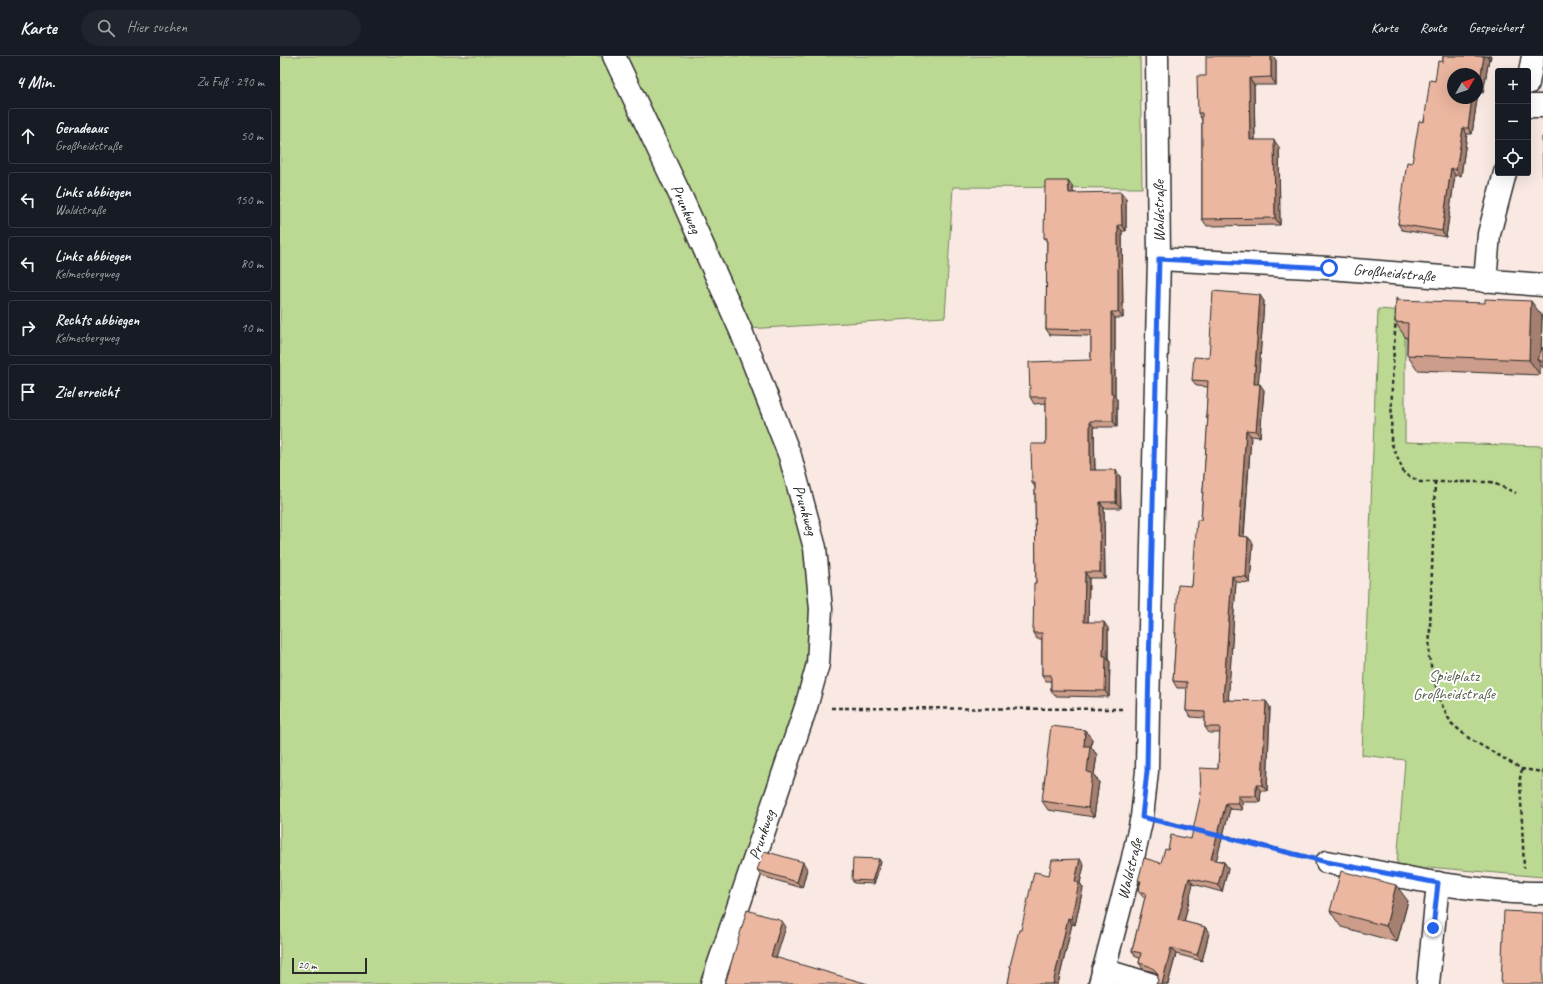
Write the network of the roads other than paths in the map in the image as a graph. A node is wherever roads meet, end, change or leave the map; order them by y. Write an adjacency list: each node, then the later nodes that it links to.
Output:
1 (614, 56): 15 (street, Prunkweg)
2 (1157, 56): 8 (street, Waldstraße)
3 (1533, 56): 4 (street)
4 (1531, 68)
5 (1531, 106): 6 (street)
6 (1543, 106)
7 (1504, 176): 9 (street)
8 (1159, 259): 9 (street, Großheidstraße); 14 (street, Waldstraße)
9 (1485, 280): 10 (street, Großheidstraße)
10 (1543, 285)
11 (1327, 862): 12 (street)
12 (1438, 883): 13 (street); 17 (street)
13 (1534, 893)
14 (1102, 977): 16 (street)
15 (712, 984)
16 (1150, 984)
17 (1428, 984)

